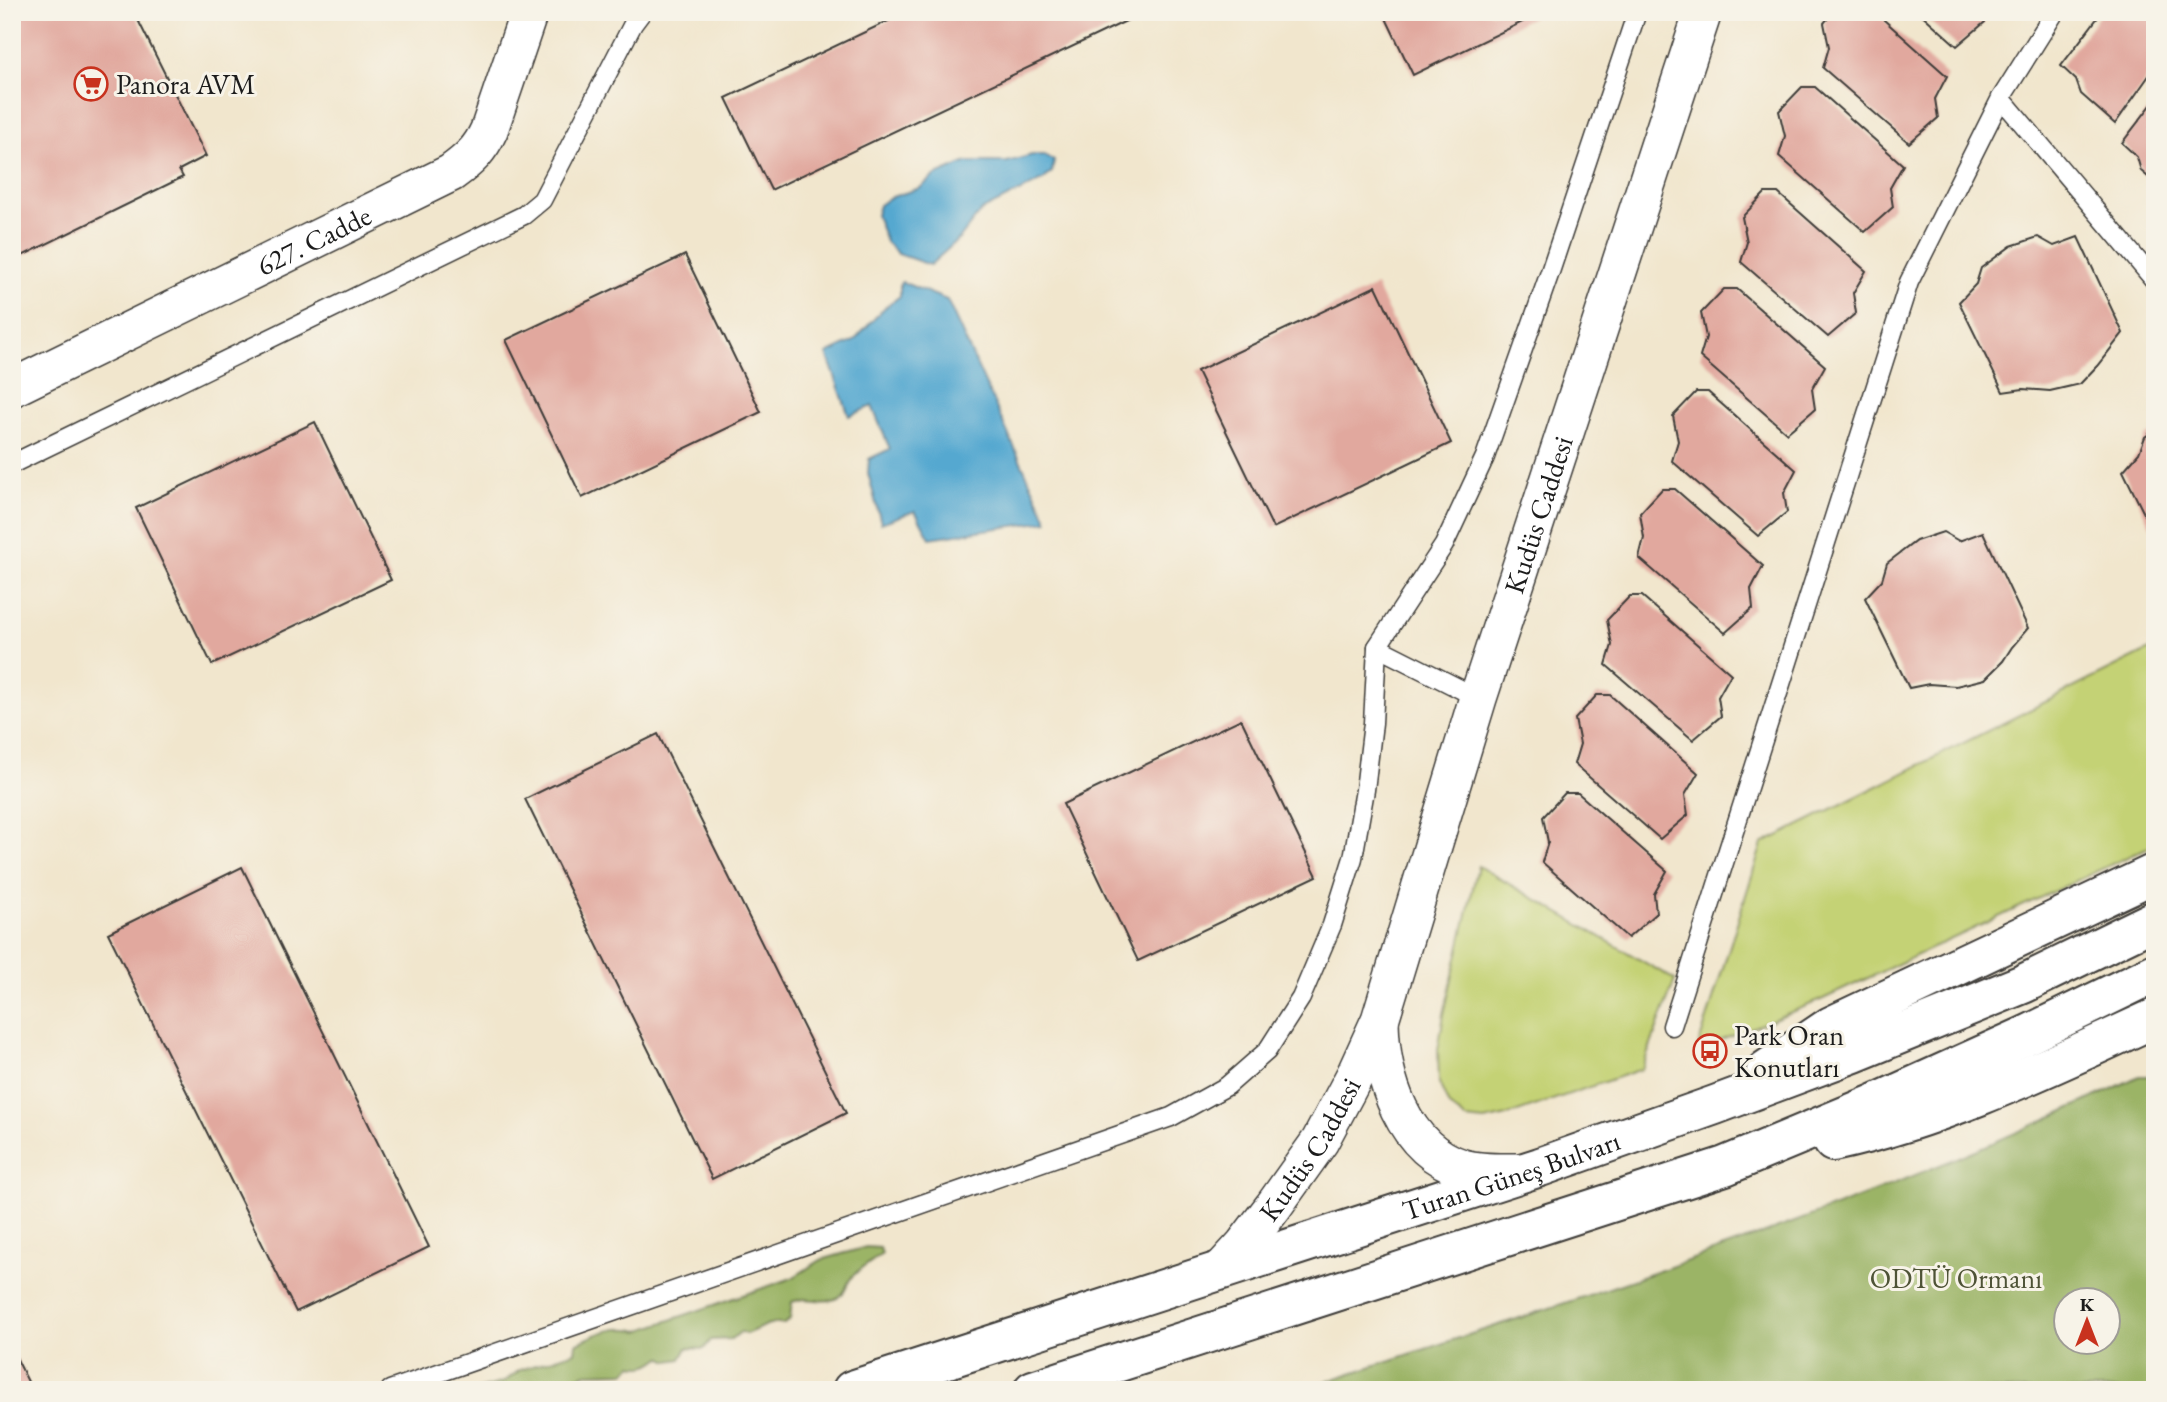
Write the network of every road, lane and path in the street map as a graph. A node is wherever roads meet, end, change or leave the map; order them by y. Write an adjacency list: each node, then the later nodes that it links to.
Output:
1 (529, 12): 8 (street, 627. Cadde)
2 (642, 12): 9 (lane)
3 (1637, 12): 10 (lane)
4 (1703, 12): 11 (street, Kudüs Caddesi)
5 (2055, 12): 6 (lane)
6 (2001, 98): 7 (lane); 17 (lane)
7 (2155, 281)
8 (12, 388)
9 (12, 464)
10 (1377, 647): 11 (lane); 22 (lane)
11 (1478, 698): 16 (street, Kudüs Caddesi)
12 (2155, 873): 18 (main road)
13 (2155, 920): 18 (main road, Turan Güneş Bulvarı)
14 (2155, 972): 19 (main road, Turan Güneş Bulvarı)
15 (2155, 1018): 19 (main road)
16 (1380, 1020): 20 (street, Kudüs Caddesi); 21 (street, Kudüs Caddesi)
17 (1672, 1026)
18 (1715, 1105): 20 (main road, Turan Güneş Bulvarı)
19 (1726, 1166): 24 (main road, Turan Güneş Bulvarı)
20 (1528, 1171): 21 (main road, Turan Güneş Bulvarı)
21 (1222, 1269): 23 (main road, Turan Güneş Bulvarı)
22 (390, 1390)
23 (852, 1390)
24 (1033, 1390)

